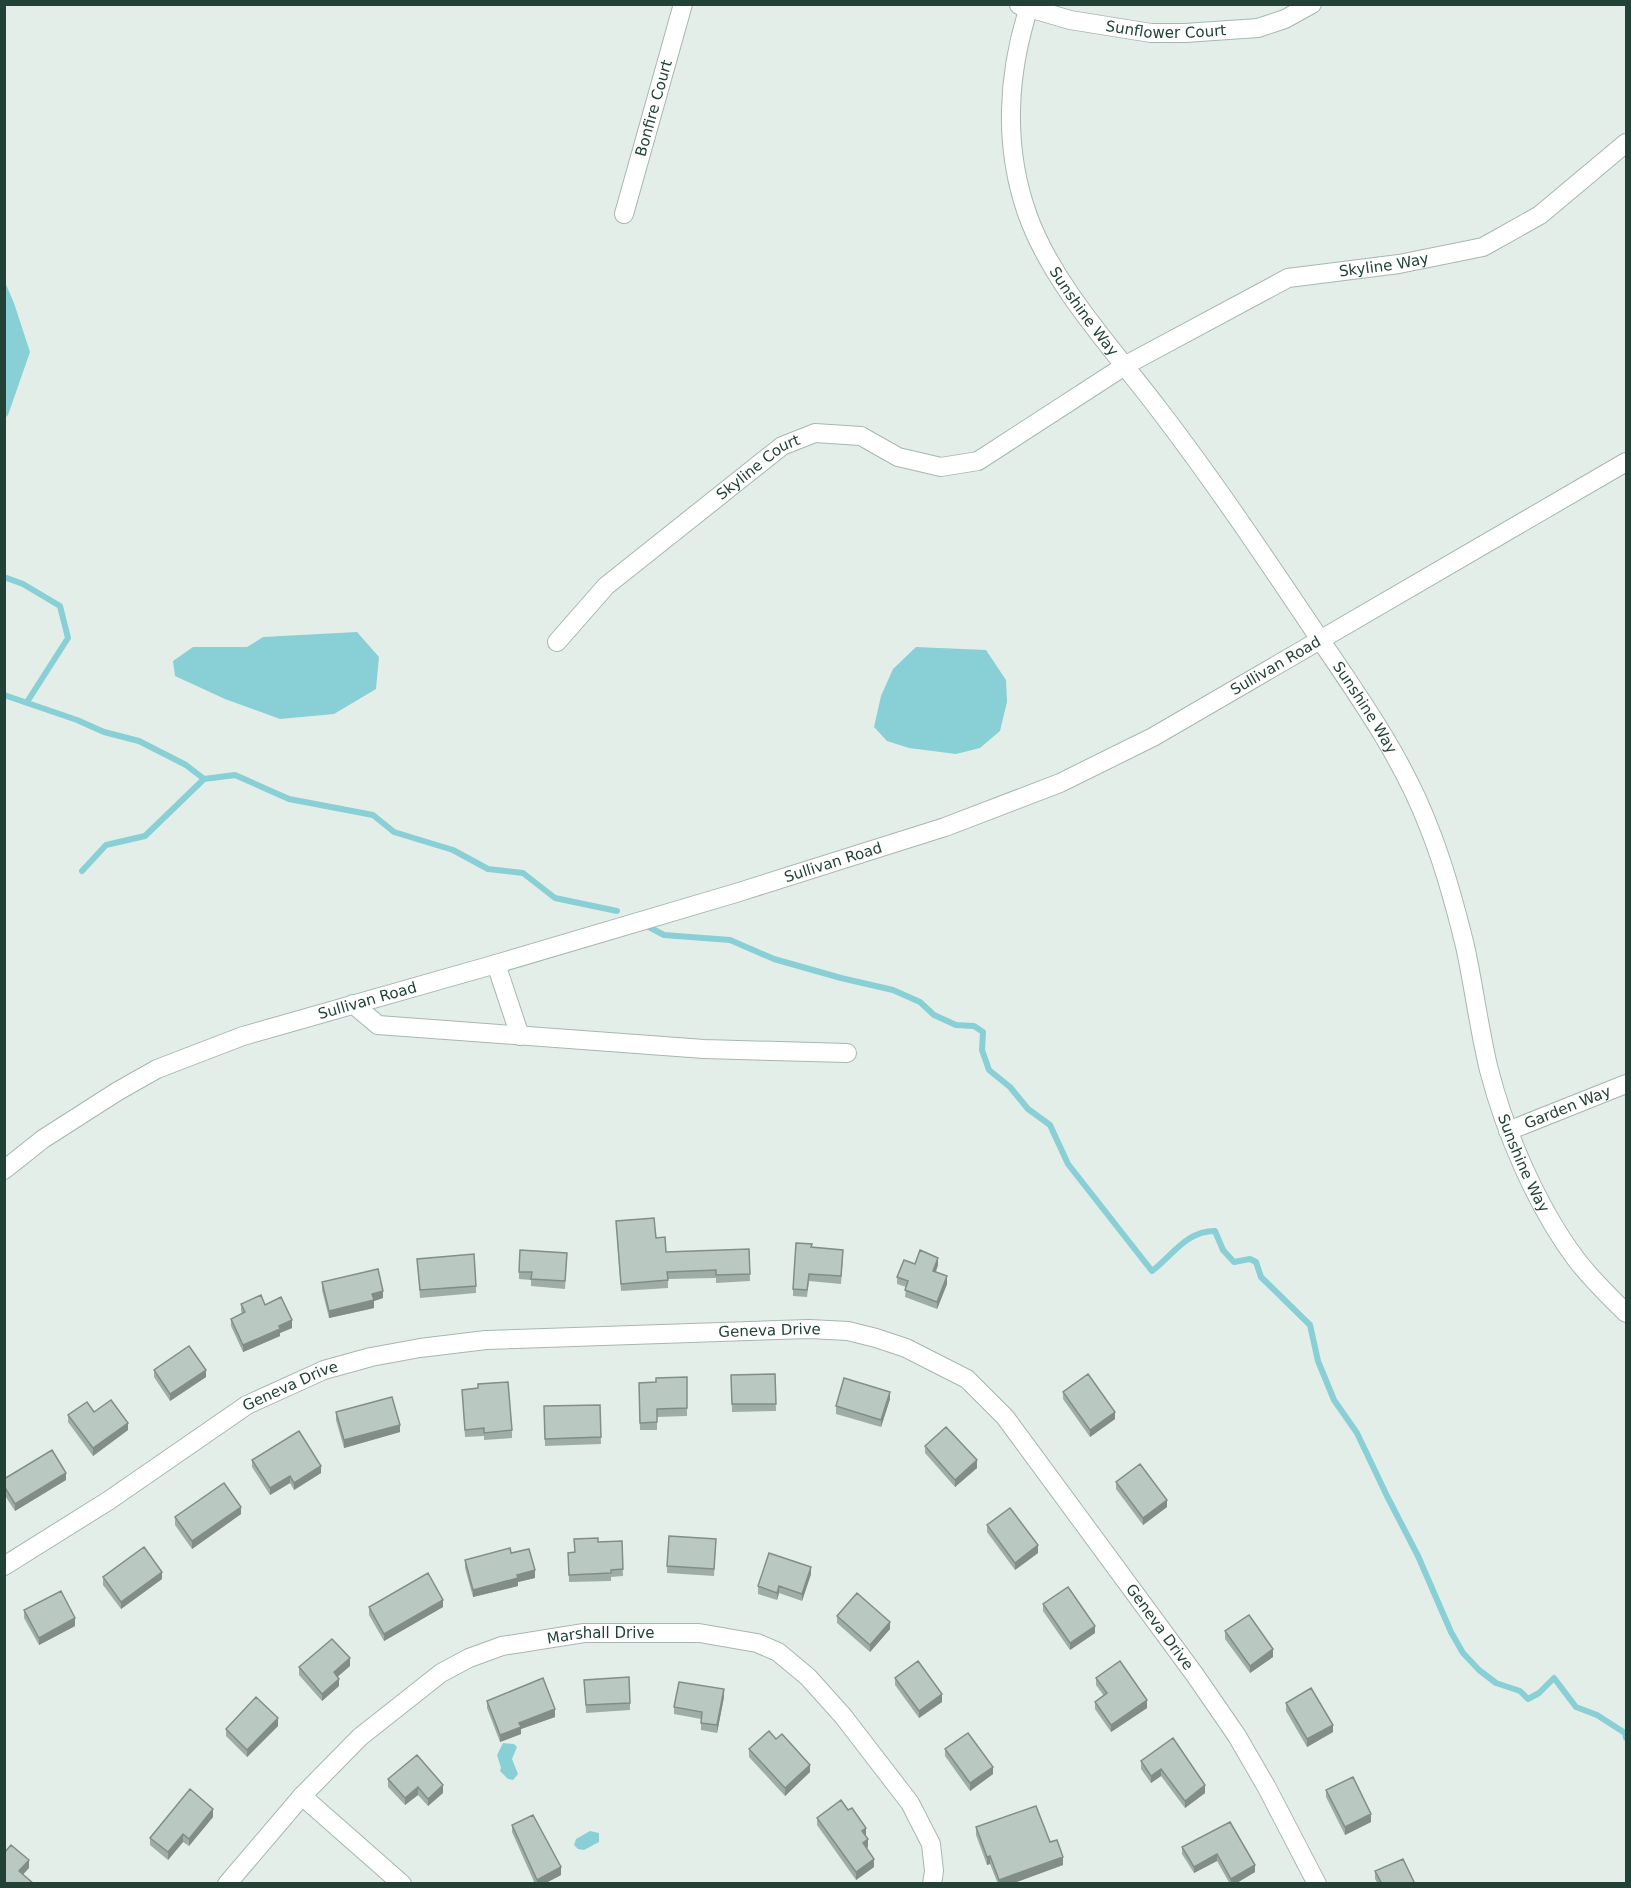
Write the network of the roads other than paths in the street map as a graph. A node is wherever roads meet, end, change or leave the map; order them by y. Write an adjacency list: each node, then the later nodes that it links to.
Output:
1 (682, 4): 5 (street, Bonfire Court)
2 (1312, 4): 3 (street, Sunflower Court)
3 (1026, 5): 6 (street, Sunshine Way)
4 (1626, 143): 6 (street, Skyline Way)
5 (624, 214)
6 (1126, 365): 8 (street, Sunshine Way); 9 (street, Skyline Court)
7 (1626, 462): 8 (street, Sullivan Road)
8 (1321, 641): 10 (street, Sullivan Road); 15 (street, Sunshine Way)
9 (557, 642)
10 (496, 964): 11 (street, Sullivan Road); 12 (street)
11 (353, 1004): 12 (street); 16 (street, Sullivan Road)
12 (520, 1036): 13 (street)
13 (847, 1053)
14 (1626, 1084): 15 (street, Garden Way)
15 (1508, 1131): 17 (street, Sunshine Way)
16 (4, 1170)
17 (1626, 1313)
18 (4, 1566): 23 (street, Geneva Drive)
19 (302, 1796): 20 (street, Marshall Drive); 21 (street); 22 (street, Marshall Drive)
20 (227, 1884)
21 (402, 1884)
22 (932, 1884)
23 (1317, 1884)

